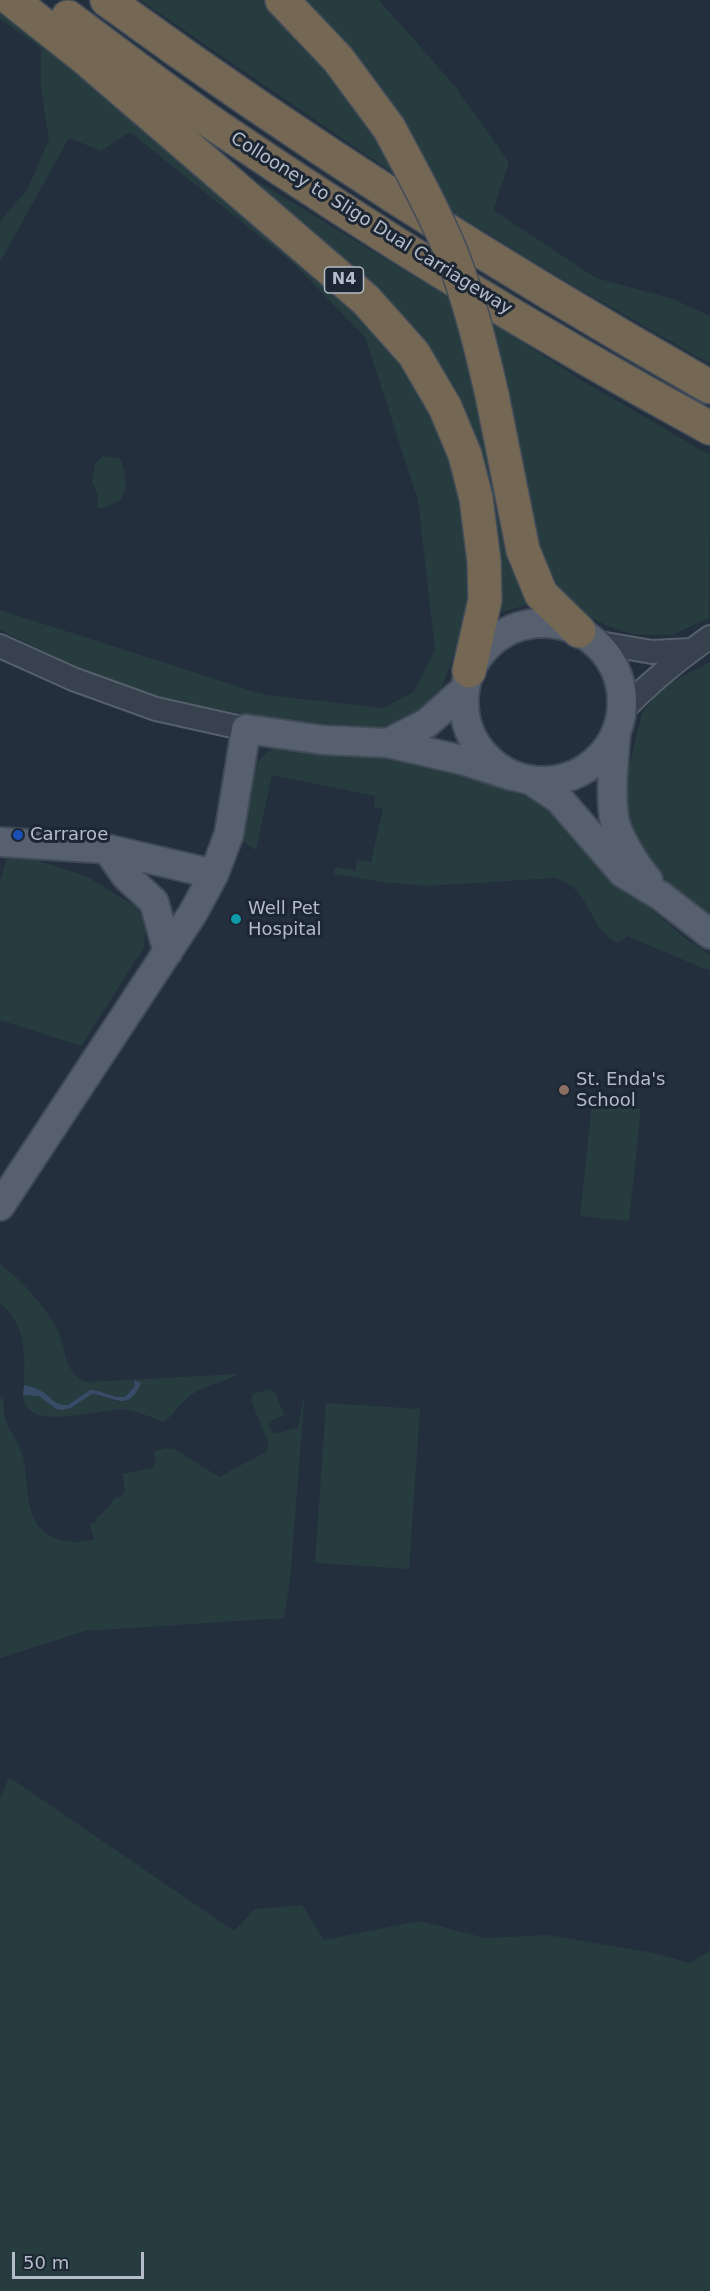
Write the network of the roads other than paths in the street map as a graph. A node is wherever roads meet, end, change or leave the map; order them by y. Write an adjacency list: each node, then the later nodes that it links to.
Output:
1 (12, 0): 11 (highway, N4)
2 (44, 0): 6 (highway, Collooney to Sligo Dual Carriageway)
3 (107, 0): 5 (highway, Collooney to Sligo Dual Carriageway)
4 (282, 0): 7 (highway, bridge)
5 (710, 387)
6 (710, 428)
7 (586, 636): 10 (street); 11 (main road); 12 (main road)
8 (710, 637): 10 (street)
9 (0, 646): 13 (street)
10 (691, 650): 12 (street)
11 (467, 681): 14 (main road); 15 (main road)
12 (619, 722): 15 (main road); 19 (main road)
13 (246, 729): 14 (main road); 18 (main road)
14 (388, 743): 15 (main road)
15 (522, 778): 19 (main road)
16 (0, 842): 17 (main road)
17 (107, 849): 18 (main road); 21 (main road)
18 (214, 874): 21 (main road)
19 (660, 896): 20 (main road)
20 (710, 934)
21 (168, 952): 22 (main road)
22 (0, 1206)

